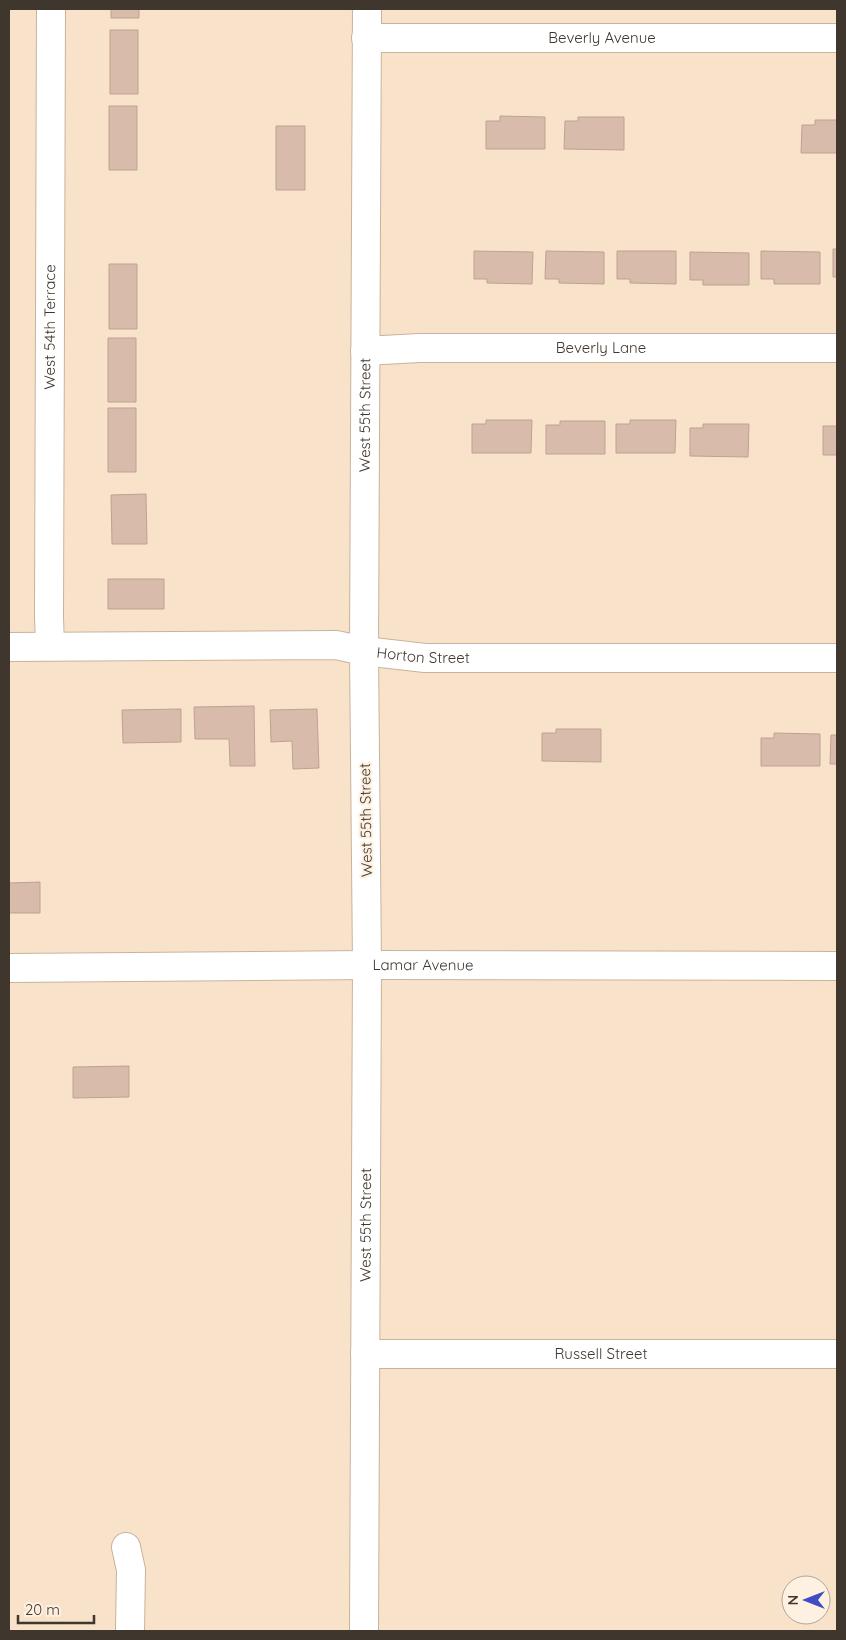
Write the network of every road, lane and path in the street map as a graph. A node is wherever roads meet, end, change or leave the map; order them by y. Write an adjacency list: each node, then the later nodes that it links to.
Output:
1 (51, 9): 7 (street, West 54th Terrace)
2 (366, 9): 3 (street, West 55th Street)
3 (366, 38): 4 (street, Beverly Avenue); 6 (street, West 55th Street)
4 (837, 38)
5 (837, 348): 6 (street, Beverly Lane)
6 (366, 351): 9 (street, West 55th Street)
7 (50, 646): 8 (street, Horton Street); 9 (street, Horton Street)
8 (9, 647)
9 (364, 651): 10 (street, Horton Street); 11 (street, West 55th Street)
10 (837, 658)
11 (367, 965): 12 (street, Lamar Avenue); 13 (street, Lamar Avenue); 14 (street, West 55th Street)
12 (837, 966)
13 (9, 968)
14 (365, 1354): 15 (street, Russell Street); 18 (street, West 55th Street)
15 (837, 1354)
16 (126, 1547): 17 (street)
17 (130, 1631)
18 (364, 1631)

